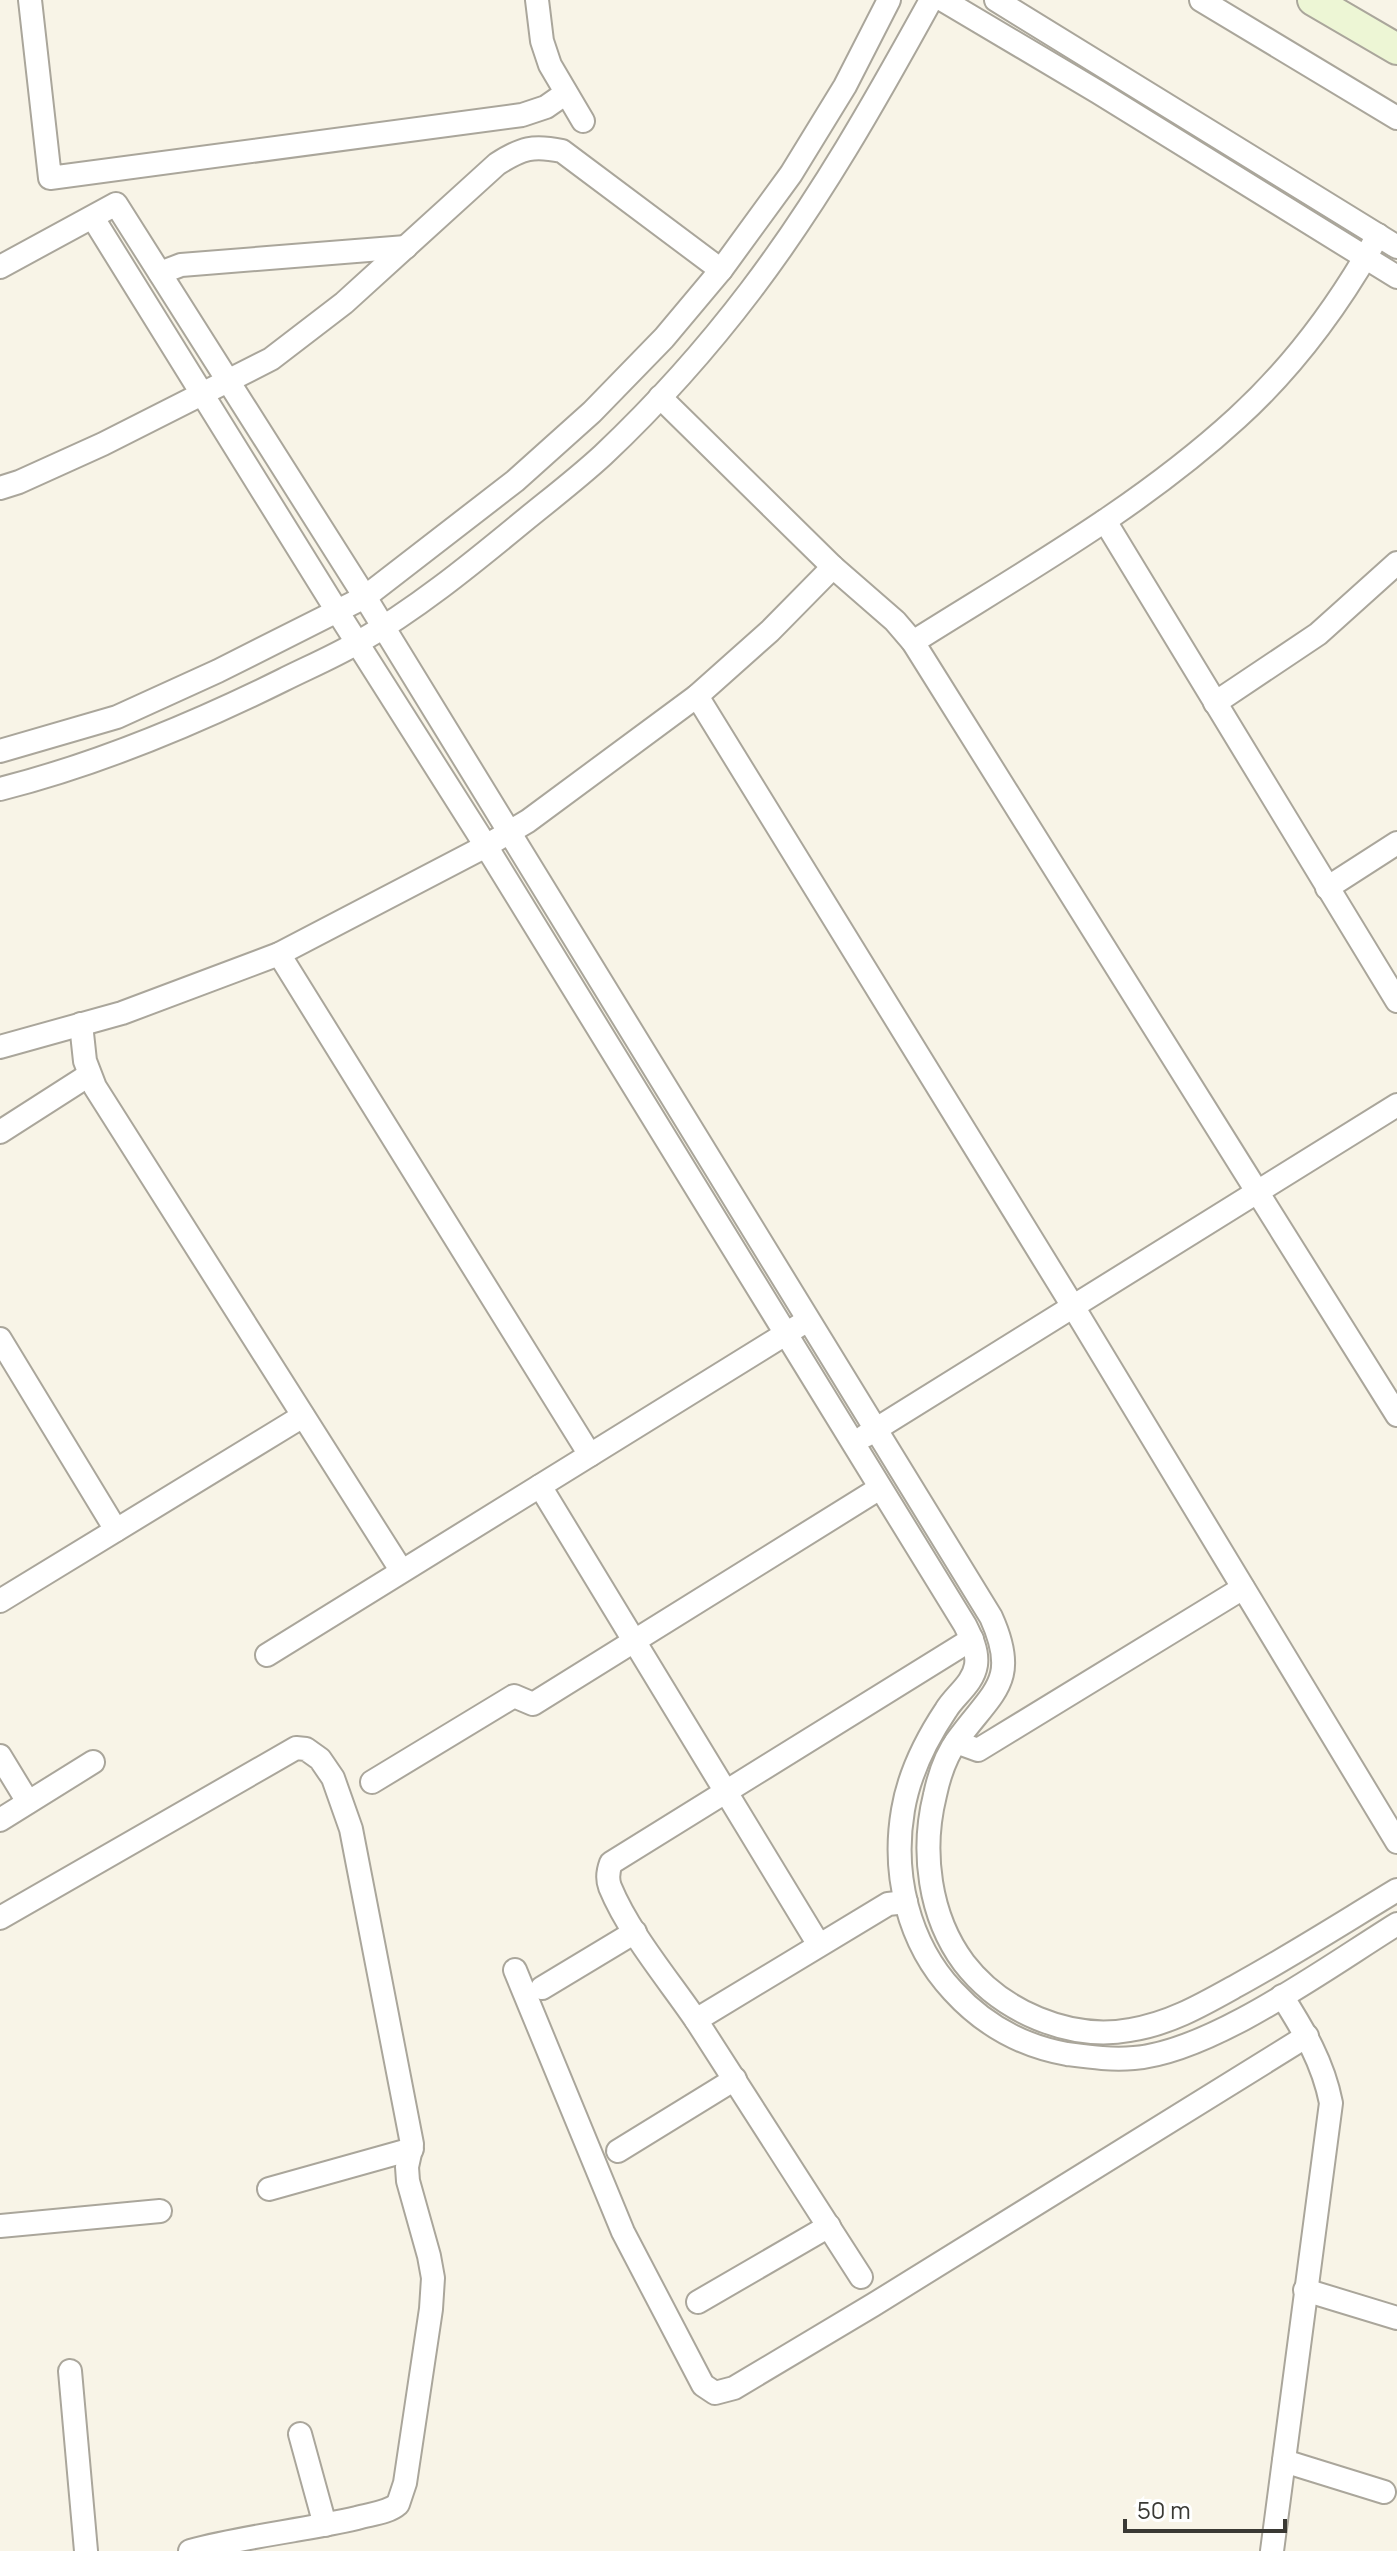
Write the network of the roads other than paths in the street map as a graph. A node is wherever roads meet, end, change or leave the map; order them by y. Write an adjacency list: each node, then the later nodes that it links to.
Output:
1 (30, 0): 10 (street)
2 (537, 0): 10 (street)
3 (889, 0): 18 (street)
4 (931, 0): 23 (street)
5 (943, 0): 16 (street)
6 (996, 0): 14 (street)
7 (1201, 0): 11 (street)
8 (1313, 0): 9 (main road)
9 (1397, 49)
10 (566, 93): 12 (street)
11 (1397, 118)
12 (583, 121)
13 (93, 218): 17 (street); 19 (street); 22 (street)
14 (1388, 241): 16 (street)
15 (406, 247): 18 (street); 19 (street); 21 (street)
16 (1366, 258): 20 (street); 25 (street)
17 (0, 267)
18 (721, 270): 28 (street)
19 (160, 273): 21 (street)
20 (1397, 277)
21 (229, 382): 22 (street); 28 (street)
22 (202, 394): 24 (street); 29 (street)
23 (660, 397): 27 (street); 30 (street)
24 (0, 488)
25 (1105, 521): 31 (street); 34 (street)
26 (1397, 563): 34 (street)
27 (833, 567): 31 (street); 33 (street)
28 (365, 597): 29 (street); 30 (street)
29 (337, 611): 32 (street); 35 (street)
30 (382, 626): 32 (street); 37 (street)
31 (913, 642): 48 (street)
32 (357, 643): 36 (street); 39 (street)
33 (697, 696): 37 (street); 49 (street)
34 (1215, 703): 40 (street)
35 (0, 751)
36 (0, 789)
37 (508, 832): 39 (street); 50 (street)
38 (1397, 843): 40 (street)
39 (486, 846): 41 (street); 51 (street)
40 (1327, 888): 42 (street)
41 (279, 954): 43 (street); 57 (street)
42 (1397, 1001)
43 (81, 1024): 44 (street); 45 (street)
44 (0, 1047)
45 (89, 1075): 47 (street); 54 (street)
46 (1397, 1105): 48 (street)
47 (0, 1132)
48 (1259, 1193): 49 (street); 53 (street)
49 (1074, 1308): 55 (street); 62 (street)
50 (808, 1319): 51 (street); 55 (street)
51 (788, 1334): 56 (street); 57 (street)
52 (0, 1339): 60 (street)
53 (1397, 1415)
54 (303, 1416): 60 (street); 61 (street)
55 (876, 1429): 56 (street); 67 (street)
56 (853, 1443): 59 (street)
57 (590, 1455): 58 (street)
58 (540, 1486): 61 (street); 65 (street)
59 (880, 1488): 64 (street); 65 (street)
60 (116, 1530): 63 (street)
61 (401, 1570): 66 (street)
62 (1243, 1588): 67 (street); 74 (street)
63 (0, 1601)
64 (972, 1639): 71 (street); 76 (street)
65 (634, 1641): 70 (street); 71 (street)
66 (267, 1655)
67 (956, 1742): 75 (street)
68 (0, 1756): 72 (street)
69 (93, 1762): 72 (street)
70 (372, 1782)
71 (724, 1792): 79 (street); 80 (street)
72 (28, 1802): 73 (street)
73 (0, 1820)
74 (1397, 1842)
75 (1397, 1890)
76 (906, 1902): 80 (street); 83 (street)
77 (0, 1918): 87 (street)
78 (1397, 1924): 83 (street)
79 (635, 1932): 82 (street); 84 (street)
80 (819, 1945): 84 (street)
81 (515, 1970): 85 (street)
82 (542, 1988)
83 (1282, 1996): 85 (street)
84 (696, 2020): 86 (street)
85 (1307, 2036): 94 (street)
86 (735, 2079): 88 (street); 92 (street)
87 (412, 2149): 89 (street); 101 (street)
88 (618, 2151)
89 (269, 2189)
90 (160, 2211): 91 (street)
91 (0, 2226)
92 (829, 2226): 93 (street); 95 (street)
93 (861, 2277)
94 (1305, 2290): 96 (street); 99 (street)
95 (698, 2302)
96 (1397, 2318)
97 (70, 2371): 103 (street)
98 (300, 2434): 101 (street)
99 (1284, 2461): 100 (street); 105 (street)
100 (1384, 2492)
101 (325, 2525): 102 (street)
102 (222, 2547): 104 (street)
103 (86, 2551)
104 (190, 2551)
105 (1272, 2551)

